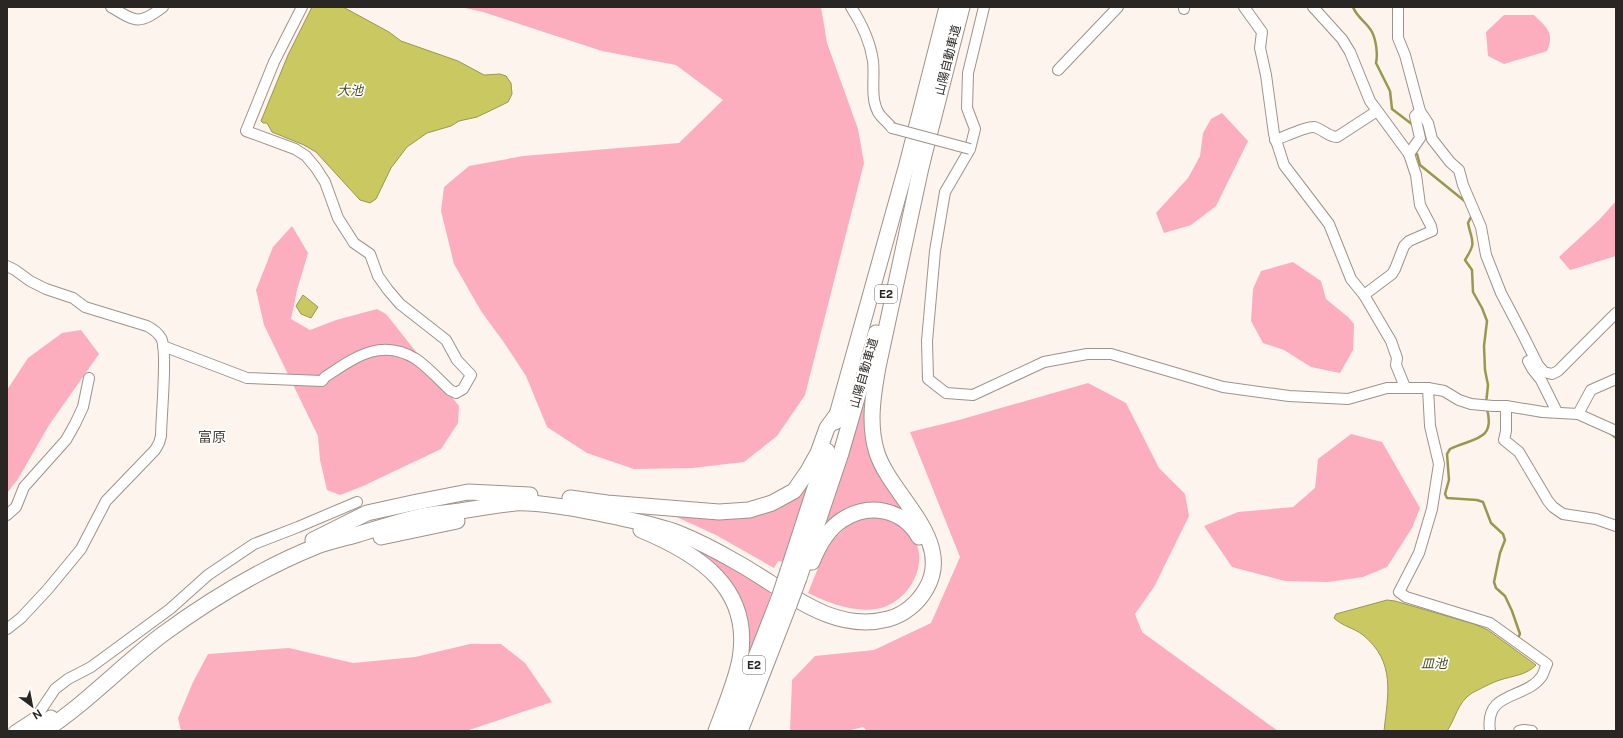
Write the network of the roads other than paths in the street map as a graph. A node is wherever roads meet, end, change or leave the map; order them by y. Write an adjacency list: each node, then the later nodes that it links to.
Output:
1 (111, 7): 2 (street)
2 (163, 7)
3 (302, 7): 23 (street)
4 (851, 7): 16 (street, bridge)
5 (947, 7): 30 (highway, 山陽自動車道 / E2)
6 (962, 7): 18 (highway, 山陽自動車道 / E2)
7 (984, 7): 16 (street)
8 (1118, 7): 12 (street)
9 (1244, 7): 15 (street)
10 (1313, 7): 13 (street)
11 (1398, 7): 14 (street)
12 (1058, 70)
13 (1377, 111): 15 (street); 17 (street)
14 (1420, 111): 17 (street); 22 (street)
15 (1275, 140): 20 (street)
16 (970, 149): 26 (street)
17 (1409, 154): 20 (street)
18 (923, 158): 34 (highway); 38 (highway, 山陽自動車道 / E2)
19 (7, 266): 23 (street)
20 (1364, 295): 26 (street)
21 (1616, 313): 22 (street)
22 (1527, 345): 29 (street)
23 (164, 346): 40 (street)
24 (89, 378): 35 (street)
25 (1616, 379): 31 (street)
26 (1405, 387): 27 (street)
27 (1428, 388): 28 (street); 47 (street)
28 (1506, 409): 29 (street); 36 (street)
29 (1557, 412): 31 (street)
30 (838, 413): 34 (highway); 38 (highway, 山陽自動車道 / E2)
31 (1578, 414): 32 (street)
32 (1616, 431)
33 (358, 502): 41 (street)
34 (604, 508): 37 (highway); 38 (highway); 44 (highway)
35 (7, 515)
36 (1616, 526)
37 (318, 542): 42 (highway); 43 (highway)
38 (797, 577): 39 (highway, 山陽自動車道 / E2, bridge)
39 (784, 601): 45 (highway, 山陽自動車道 / E2); 46 (highway, 山陽自動車道 / E2)
40 (7, 629)
41 (14, 731)
42 (31, 731)
43 (44, 731)
44 (716, 731)
45 (727, 731)
46 (740, 731)
47 (1490, 731)
48 (1518, 731): 49 (street)
49 (1532, 731)

